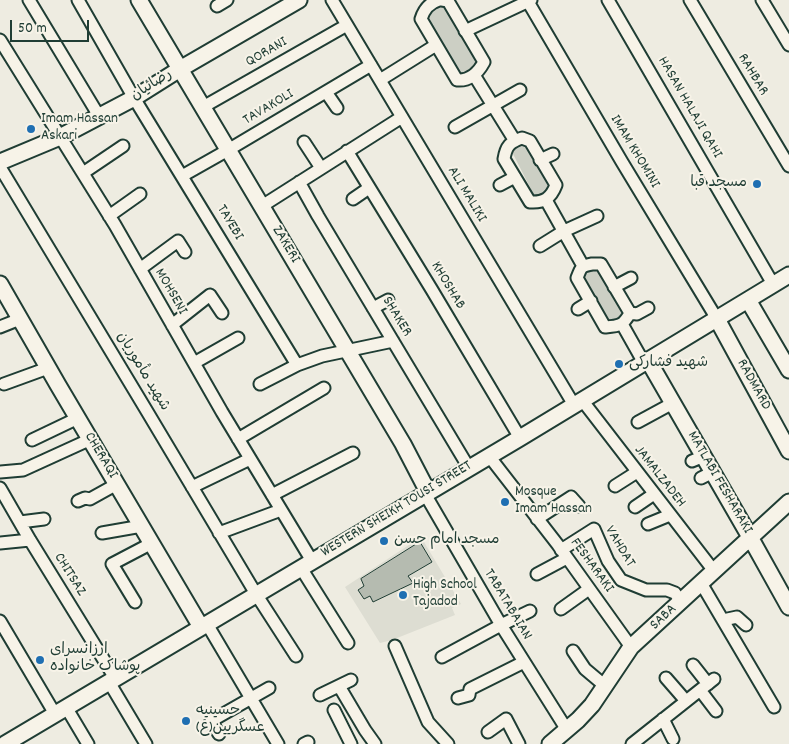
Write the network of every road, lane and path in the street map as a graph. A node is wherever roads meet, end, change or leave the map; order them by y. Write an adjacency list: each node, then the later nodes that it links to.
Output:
1 (29, 0): 28 (street)
2 (78, 0): 24 (street, TAYEBI)
3 (139, 0): 19 (street, ZAKERI)
4 (227, 0): 12 (street)
5 (299, 0): 19 (street, رضائیان)
6 (332, 0): 13 (street, ALI MALIKI)
7 (528, 0): 14 (street); 74 (street, IMAM KHOMINI)
8 (608, 0): 63 (street, HASAN HALAJI QAHI)
9 (690, 0): 40 (street, RAHBAR)
10 (762, 0): 17 (street)
11 (436, 1): 14 (street); 16 (street)
12 (217, 6)
13 (347, 25): 18 (street, ALI MALIKI); 26 (street, QORANI)
14 (465, 31): 20 (street)
15 (0, 40): 31 (street, MOHSENI)
16 (436, 45): 20 (street); 21 (street)
17 (789, 45)
18 (371, 65): 21 (street, ALI MALIKI); 23 (street, TAVAKOLI)
19 (180, 69): 24 (street, رضائیان); 26 (street, ZAKERI)
20 (474, 75): 25 (street)
21 (380, 80): 29 (street, ALI MALIKI)
22 (520, 90): 25 (street)
23 (326, 92): 27 (street); 35 (street, TAVAKOLI)
24 (134, 98): 28 (street, رضائیان); 44 (street, TAYEBI)
25 (492, 105): 30 (street); 32 (street)
26 (203, 107): 35 (street, ZAKERI)
27 (337, 108)
28 (99, 116): 31 (street, رضائیان)
29 (402, 117): 36 (street); 89 (street, ALI MALIKI)
30 (456, 127)
31 (60, 137): 39 (street, رضائیان); 43 (street, MOHSENI)
32 (515, 141): 38 (street); 45 (street)
33 (304, 142): 42 (street)
34 (122, 146): 43 (street)
35 (228, 150): 44 (street, TAVAKOLI); 52 (street, ZAKERI)
36 (347, 152): 42 (street); 48 (street, KHOSHAB)
37 (553, 154): 38 (street)
38 (540, 160): 51 (street)
39 (0, 162)
40 (789, 166)
41 (0, 167): 106 (street, شهید مأموریان)
42 (321, 168): 46 (street)
43 (83, 173): 53 (street, MOHSENI)
44 (182, 176): 83 (street, TAYEBI)
45 (515, 177): 47 (street); 51 (street)
46 (299, 182): 52 (street); 68 (street, SHAKER)
47 (500, 185)
48 (370, 188): 50 (street); 93 (street, KHOSHAB)
49 (140, 194): 53 (street)
50 (352, 199)
51 (546, 200): 55 (street)
52 (262, 206): 80 (street, ZAKERI)
53 (109, 216): 59 (street, MOHSENI)
54 (597, 216): 55 (street)
55 (564, 231): 56 (street); 58 (street)
56 (540, 246)
57 (185, 252): 59 (street)
58 (583, 266): 64 (street); 67 (street)
59 (140, 269): 76 (street, MOHSENI)
60 (789, 275): 63 (street, WESTERN SHEIKH TOUSI STREET)
61 (630, 278): 64 (street)
62 (0, 284): 73 (street, CHERAQI)
63 (773, 284): 66 (street, WESTERN SHEIKH TOUSI STREET)
64 (614, 287): 72 (street)
65 (388, 300): 68 (street)
66 (748, 300): 74 (street, WESTERN SHEIKH TOUSI STREET); 85 (street)
67 (591, 301): 70 (street); 75 (street)
68 (373, 308): 79 (street, SHAKER)
69 (648, 308): 72 (street)
70 (578, 309)
71 (222, 313): 76 (street)
72 (630, 313): 75 (street)
73 (20, 319): 77 (street); 84 (street, CHERAQI)
74 (717, 319): 81 (street, WESTERN SHEIKH TOUSI STREET); 97 (street, RADMARD)
75 (622, 324): 81 (street)
76 (172, 325): 82 (street, MOHSENI)
77 (0, 327)
78 (238, 338): 82 (street)
79 (393, 341): 80 (street); 101 (street, SHAKER)
80 (347, 350): 83 (street); 108 (street, ZAKERI)
81 (646, 361): 89 (street, WESTERN SHEIKH TOUSI STREET); 90 (street, MATLABI FESHARAKI)
82 (194, 363): 95 (street, MOHSENI)
83 (297, 365): 87 (street)
84 (48, 368): 86 (street); 91 (street, CHERAQI)
85 (789, 370)
86 (4, 384)
87 (260, 384)
88 (324, 388): 95 (street)
89 (578, 402): 93 (street, WESTERN SHEIKH TOUSI STREET); 103 (street, JAMALZADEH)
90 (673, 402): 92 (street); 124 (street, MATLABI FESHARAKI)
91 (78, 418): 94 (street, CHERAQI); 96 (street)
92 (638, 422)
93 (520, 438): 99 (street, WESTERN SHEIKH TOUSI STREET)
94 (91, 439): 102 (street); 104 (street, CHERAQI)
95 (238, 439): 100 (street, MOHSENI)
96 (32, 440)
97 (789, 451)
98 (352, 453): 110 (street)
99 (489, 456): 101 (street, WESTERN SHEIKH TOUSI STREET); 118 (street, FESHARAKI)
100 (250, 459): 106 (street); 110 (street, MOHSENI)
101 (468, 468): 108 (street, WESTERN SHEIKH TOUSI STREET)
102 (0, 472)
103 (637, 472): 105 (street); 109 (street, JAMALZADEH)
104 (117, 484): 111 (street); 121 (street, CHERAQI)
105 (615, 486)
106 (192, 487): 123 (street, شهید مأموریان)
107 (0, 488): 119 (street, CHITSAZ)
108 (426, 493): 129 (street, WESTERN SHEIKH TOUSI STREET); 143 (street, TABATABAIAN)
109 (654, 494): 114 (street); 116 (street, JAMALZADEH)
110 (272, 495): 115 (street, MOHSENI)
111 (78, 501)
112 (789, 502): 124 (street, SABA)
113 (579, 506): 118 (street)
114 (635, 507)
115 (281, 510): 123 (street); 129 (street, MOHSENI)
116 (670, 515): 120 (street); 130 (street, JAMALZADEH)
117 (44, 519): 119 (street)
118 (537, 519): 128 (street, FESHARAKI)
119 (20, 522): 125 (street, CHITSAZ)
120 (648, 524)
121 (142, 526): 122 (street); 127 (street, CHERAQI)
122 (102, 533)
123 (219, 533): 134 (street, شهید مأموریان)
124 (750, 537): 130 (street, SABA); 137 (street, MATLABI FESHARAKI)
125 (30, 540): 126 (street); 154 (street, CHITSAZ)
126 (0, 543)
127 (152, 543): 135 (street); 142 (street, CHERAQI)
128 (564, 554): 131 (street); 133 (street, FESHARAKI); 136 (street, VAHDAT)
129 (306, 564): 134 (street, WESTERN SHEIKH TOUSI STREET); 145 (street, MOHSENI)
130 (714, 572): 132 (street, SABA)
131 (536, 574)
132 (701, 583): 136 (street, SABA); 140 (street)
133 (589, 589): 138 (street); 147 (street, FESHARAKI)
134 (256, 594): 142 (street, WESTERN SHEIKH TOUSI STREET); 149 (street, شهید مأموریان)
135 (135, 602)
136 (681, 602): 147 (street, SABA)
137 (789, 607)
138 (561, 609)
139 (530, 611): 143 (street)
140 (724, 620): 144 (street); 164 (street)
141 (0, 622): 166 (street)
142 (204, 625): 154 (street, WESTERN SHEIKH TOUSI STREET); 161 (street)
143 (501, 625): 150 (street); 151 (street, TABATABAIAN)
144 (746, 625)
145 (348, 643)
146 (395, 646): 182 (street)
147 (631, 647): 157 (street, SABA)
148 (573, 651): 157 (street)
149 (296, 656)
150 (442, 657)
151 (524, 662): 162 (street); 170 (street, TABATABAIAN)
152 (693, 665): 156 (street)
153 (666, 678): 163 (street)
154 (112, 680): 166 (street, WESTERN SHEIKH TOUSI STREET); 178 (street, CHITSAZ)
155 (351, 680): 158 (street)
156 (707, 684): 163 (street); 167 (street)
157 (604, 685): 170 (street, SABA)
158 (340, 686): 160 (street); 181 (street)
159 (269, 688): 161 (street)
160 (320, 695)
161 (250, 698): 172 (street); 179 (street)
162 (458, 698)
163 (686, 701): 168 (street)
164 (774, 707)
165 (334, 710): 180 (street)
166 (61, 711): 169 (street, WESTERN SHEIKH TOUSI STREET); 177 (street)
167 (716, 711)
168 (663, 720): 173 (street); 184 (street)
169 (32, 728): 175 (street, WESTERN SHEIKH TOUSI STREET); 176 (street)
170 (567, 730): 174 (street, SABA)
171 (488, 732): 183 (street)
172 (219, 734)
173 (673, 739)
174 (553, 743)
175 (5, 744)
176 (26, 744)
177 (88, 744)
178 (146, 744)
179 (278, 744)
180 (351, 744)
181 (375, 744)
182 (448, 744)
183 (519, 744)
184 (632, 744)

